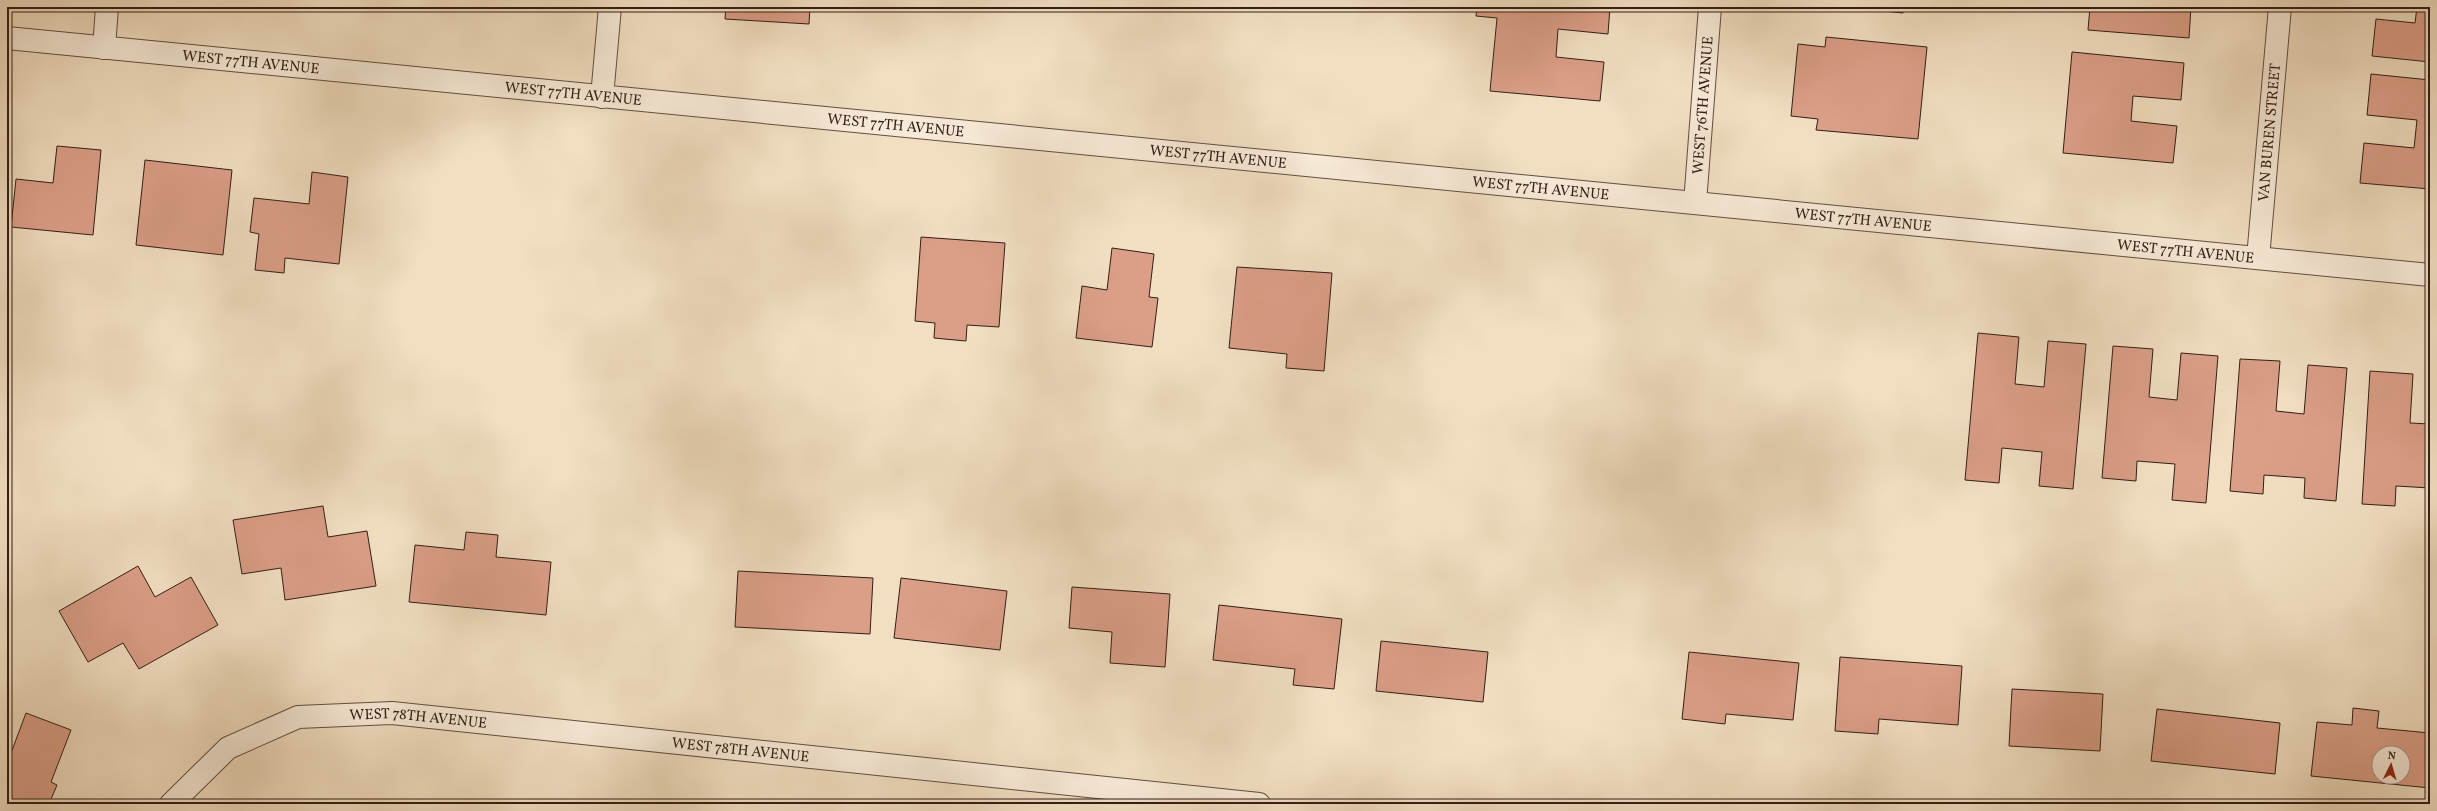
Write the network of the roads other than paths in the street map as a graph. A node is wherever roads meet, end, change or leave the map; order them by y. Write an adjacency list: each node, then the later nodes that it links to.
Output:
1 (107, 7): 6 (street)
2 (610, 7): 7 (street)
3 (1710, 7): 8 (street, WEST 76TH AVENUE)
4 (2280, 7): 9 (street, VAN BUREN STREET)
5 (7, 38): 6 (street, WEST 77TH AVENUE)
6 (104, 48): 7 (street, WEST 77TH AVENUE)
7 (602, 97): 8 (street, WEST 77TH AVENUE)
8 (1695, 203): 9 (street, WEST 77TH AVENUE)
9 (2258, 258): 10 (street, WEST 77TH AVENUE)
10 (2430, 275)
11 (171, 804): 12 (street, WEST 78TH AVENUE)
12 (1259, 804)

